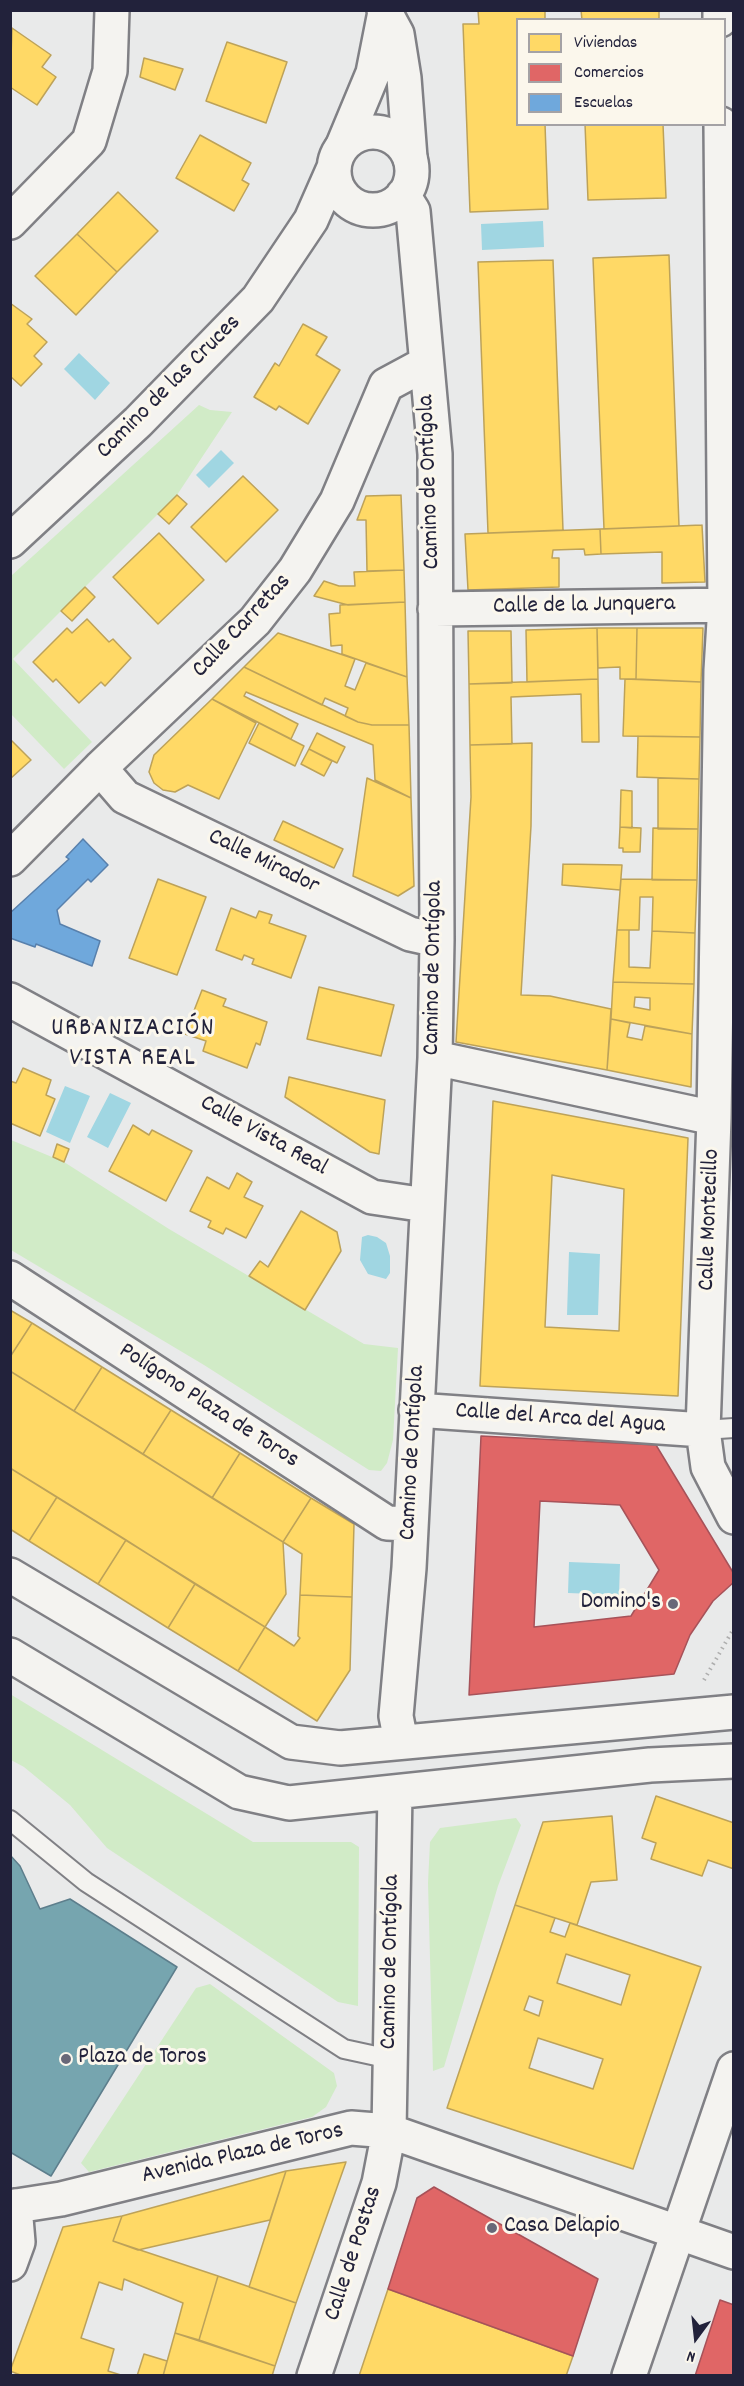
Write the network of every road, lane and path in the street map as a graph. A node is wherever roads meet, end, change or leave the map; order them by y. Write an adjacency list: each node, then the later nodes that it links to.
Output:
1 (112, 10): 9 (street)
2 (386, 11): 4 (street, Camino de las Cruces); 5 (street)
3 (722, 126): 12 (street, Calle Montecillo)
4 (338, 158): 5 (street); 7 (street); 8 (street, Camino de las Cruces)
5 (410, 158): 6 (street)
6 (403, 195): 7 (street); 10 (street, Camino de Ontígola)
7 (366, 209): 8 (street)
8 (311, 220): 11 (street, Camino de las Cruces)
9 (10, 222)
10 (425, 364): 13 (street, Camino de Ontígola); 14 (street, Calle Carretas)
11 (10, 541)
12 (730, 605): 13 (street, Calle de la Junquera); 19 (street, Calle Montecillo)
13 (435, 609): 16 (street, Camino de Ontígola)
14 (100, 768): 15 (street, Calle Carretas); 16 (street, Calle Mirador)
15 (10, 859)
16 (437, 940): 18 (street, Camino de Ontígola)
17 (10, 1000): 20 (street, Calle Vista Real)
18 (435, 1058): 19 (street); 20 (street, Camino de Ontígola)
19 (724, 1120): 23 (street, Calle Montecillo)
20 (426, 1205): 22 (street, Camino de Ontígola)
21 (10, 1278): 25 (street, Polígono Plaza de Toros)
22 (416, 1410): 23 (street, Calle del Arca del Agua); 25 (street, Camino de Ontígola)
23 (718, 1429): 24 (street, Calle Montecillo)
24 (734, 1517)
25 (410, 1524): 29 (street, Camino de Ontígola)
26 (10, 1575): 29 (street)
27 (10, 1655): 31 (street)
28 (734, 1712): 29 (street)
29 (401, 1742)
30 (734, 1761): 31 (street)
31 (395, 1792): 33 (street, Camino de Ontígola)
32 (10, 1820): 33 (lane)
33 (390, 2059): 35 (street, Camino de Ontígola)
34 (734, 2069): 37 (street)
35 (389, 2131): 36 (street, Avenida Plaza de Toros); 37 (street, Avenida Plaza de Toros); 40 (street, Calle de Postas)
36 (13, 2206): 39 (street)
37 (676, 2233): 38 (street, Avenida Plaza de Toros); 41 (street)
38 (734, 2252)
39 (10, 2264)
40 (314, 2376)
41 (629, 2376)

